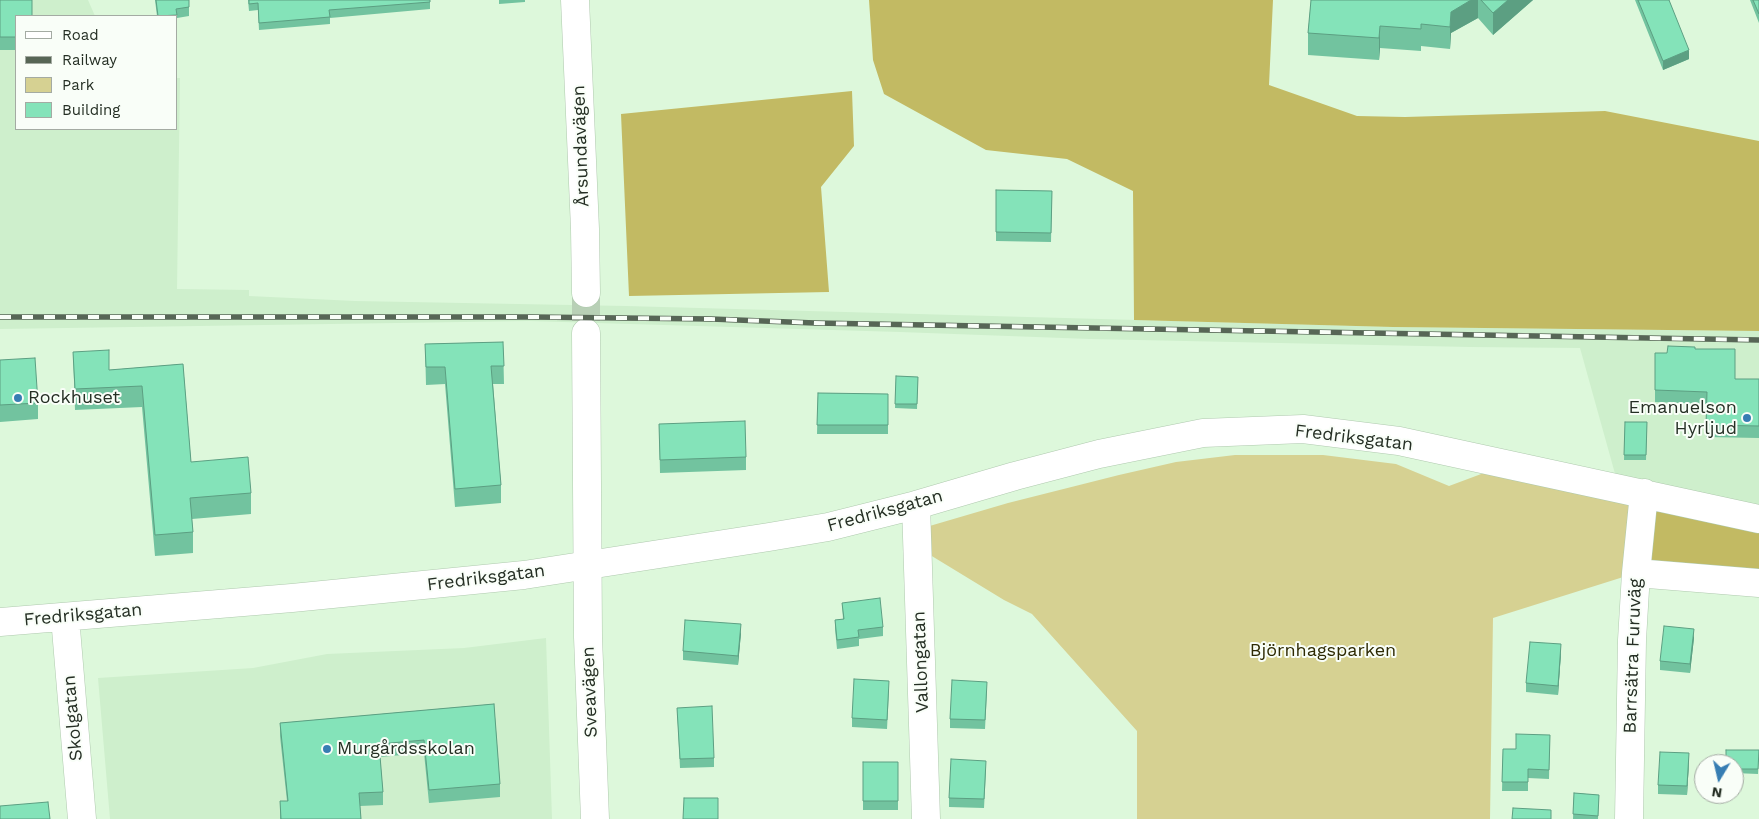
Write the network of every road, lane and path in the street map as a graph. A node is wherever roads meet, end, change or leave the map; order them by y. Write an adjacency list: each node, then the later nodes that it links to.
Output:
1 (575, 0): 2 (street, Årsundavägen)
2 (586, 293)
3 (586, 334): 7 (street)
4 (1644, 493): 5 (street, Fredriksgatan); 6 (street, Fredriksgatan); 8 (street, Barrsätra Furuväg)
5 (916, 505): 7 (street, Fredriksgatan); 14 (street, Vallongatan)
6 (1759, 519)
7 (588, 565): 10 (street, Fredriksgatan); 13 (street, Sveavägen)
8 (1636, 573): 9 (street); 15 (street, Barrsätra Furuväg)
9 (1759, 583)
10 (65, 617): 11 (street, Fredriksgatan); 12 (street, Skolgatan)
11 (0, 622)
12 (82, 819)
13 (595, 819)
14 (926, 819)
15 (1629, 819)

